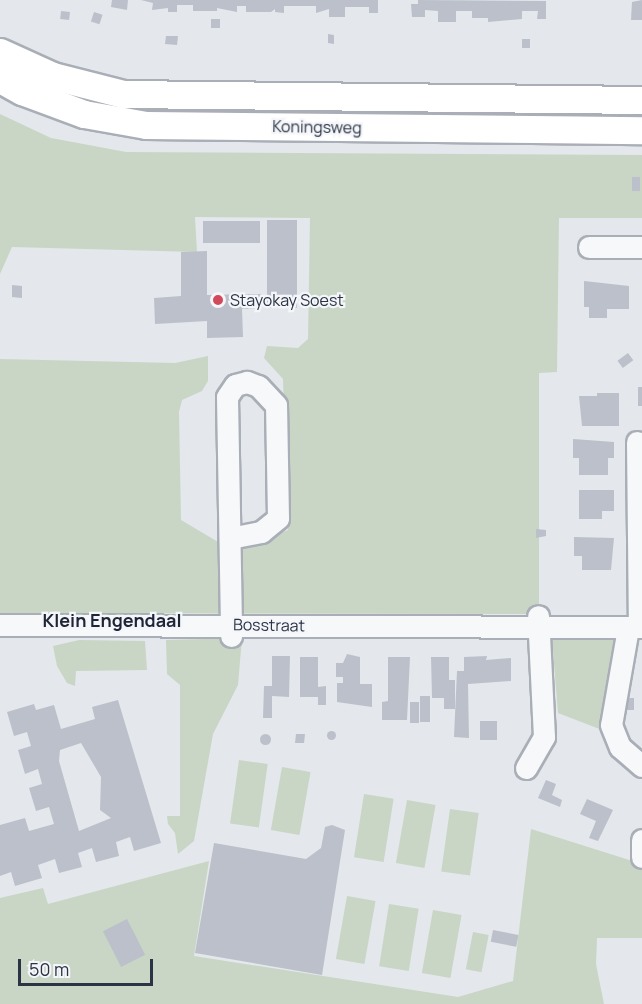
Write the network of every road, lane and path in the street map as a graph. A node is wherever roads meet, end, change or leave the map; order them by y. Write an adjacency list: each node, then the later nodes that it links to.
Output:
1 (0, 52): 3 (main road, Koningsweg)
2 (0, 79): 4 (main road, Koningsweg)
3 (642, 100)
4 (642, 130)
5 (589, 247): 6 (street)
6 (642, 247)
7 (637, 442): 11 (street)
8 (230, 538): 8 (street); 12 (street)
9 (538, 622): 11 (street, Bosstraat); 12 (street, Bosstraat); 14 (street)
10 (0, 624): 12 (street, Bosstraat)
11 (636, 627): 13 (street)
12 (231, 630)
13 (642, 766)
14 (526, 768)
15 (642, 840): 16 (street)
16 (642, 857)

